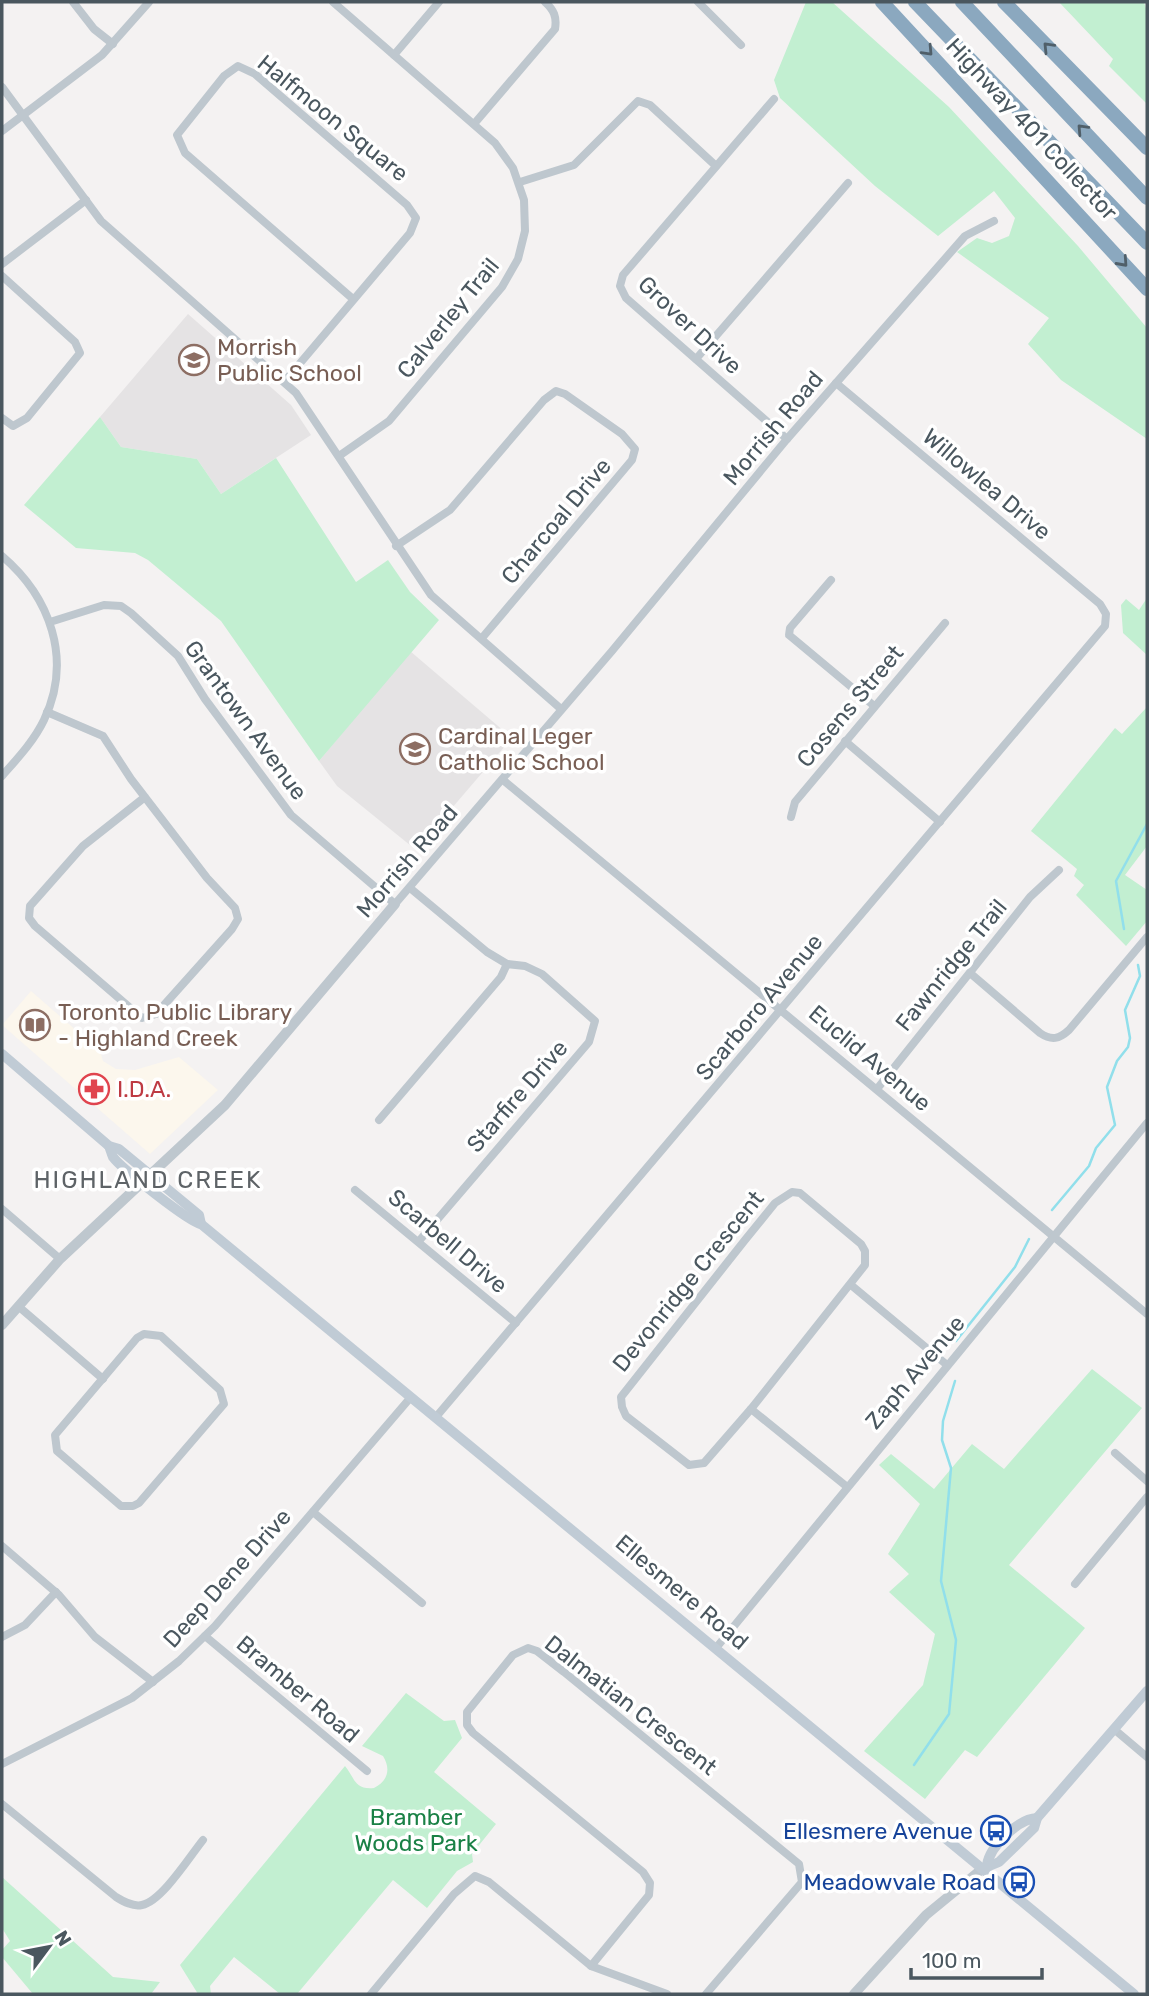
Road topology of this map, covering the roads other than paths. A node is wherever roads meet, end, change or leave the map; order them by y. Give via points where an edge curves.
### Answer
1 (72, 2) edge
2 (149, 2) edge
3 (333, 2) edge
4 (439, 2) edge
5 (545, 2) edge
6 (698, 2) edge
7 (881, 2) edge
8 (915, 2) edge
9 (962, 2) edge
10 (1004, 2) edge
11 (113, 44) junction
12 (741, 45) dead end
13 (394, 55) junction
14 (2, 87) edge
15 (774, 99) dead end
16 (23, 116) junction
17 (474, 124) junction
18 (2, 131) edge
19 (1147, 148) edge
20 (716, 166) junction
21 (1129, 179) junction
22 (520, 183) junction
23 (848, 183) dead end
24 (1147, 192) edge
25 (1147, 198) edge
26 (86, 200) junction
27 (1106, 202) junction
28 (993, 221) dead end
29 (1147, 243) edge
30 (1147, 250) edge
31 (2, 264) edge
32 (2, 276) edge
33 (1147, 289) edge
34 (353, 299) junction
35 (696, 359) junction
36 (285, 381) junction
37 (836, 383) junction
38 (2, 418) edge
39 (787, 439) junction
40 (339, 456) junction
41 (396, 546) junction
42 (2, 556) edge
43 (831, 580) dead end
44 (1107, 619) joint
45 (51, 622) junction
46 (945, 622) dead end
47 (482, 638) junction
48 (873, 705) junction
49 (561, 709) junction
50 (47, 712) junction
51 (845, 741) junction
52 (2, 776) edge
53 (503, 780) junction
54 (145, 797) junction
55 (791, 817) dead end
56 (940, 822) junction
57 (1059, 870) dead end
58 (410, 888) junction
59 (395, 904) junction
60 (1147, 937) edge
61 (507, 964) junction
62 (970, 973) junction
63 (781, 1010) junction
64 (2, 1055) edge
65 (877, 1089) junction
66 (379, 1120) dead end
67 (1147, 1123) edge
68 (146, 1178) junction
69 (355, 1189) dead end
70 (2, 1209) edge
71 (1053, 1236) junction
72 (419, 1241) junction
73 (60, 1259) junction
74 (851, 1285) junction
75 (18, 1306) junction
76 (1147, 1314) edge
77 (516, 1323) junction
78 (2, 1325) edge
79 (947, 1365) junction
80 (103, 1380) junction
81 (411, 1396) junction
82 (751, 1409) junction
83 (436, 1417) junction
84 (1115, 1453) dead end
85 (1147, 1481) edge
86 (846, 1486) junction
87 (1147, 1497) edge
88 (313, 1512) junction
89 (2, 1546) edge
90 (1074, 1584) dead end
91 (56, 1592) junction
92 (422, 1603) dead end
93 (205, 1636) junction
94 (2, 1637) edge
95 (716, 1648) junction
96 (153, 1682) junction
97 (1147, 1691) edge
98 (1115, 1730) junction
99 (1147, 1757) edge
100 (2, 1765) edge
101 (367, 1772) dead end
102 (2, 1804) edge
103 (203, 1840) dead end
104 (985, 1867) junction
105 (591, 1966) junction
106 (643, 1991) edge
107 (371, 1994) edge
108 (667, 1994) edge
109 (706, 1994) edge
110 (854, 1994) edge
111 (1134, 1994) edge

1 - 11 street
2 - 11 street
3 - 13 street, Calverley Trail
4 - 13 street
5 - 17 street via 552,9 555,29
6 - 12 street
7 -> 33 highway, Highway 401 Collector
8 - 27 highway
21 -> 9 highway
19 -> 10 highway
11 - 16 street
13 - 17 street, Calverley Trail
14 - 16 street
15 - 20 street
16 - 18 street
16 - 26 street
17 - 22 street, Calverley Trail via 506,156
20 - 22 street via 650,105 638,101 576,164
20 - 35 street, Grover Drive via 620,280 626,298
21 - 24 highway
21 - 25 highway
22 - 40 street, Calverley Trail via 525,231 518,259 502,287 389,421
23 - 35 street
26 - 31 street
26 - 36 street via 127,246
27 - 29 highway
27 - 30 highway
28 - 37 street, Morrish Road via 965,236
32 - 38 street via 75,342 80,353 27,418 13,426
34 - 34 street, Halfmoon Square via 410,233 416,218 407,205 255,74 238,66 224,76 177,135 185,153
34 - 36 street, Halfmoon Square
35 - 39 street, Grover Drive
36 - 40 street
37 - 39 street, Morrish Road
37 - 44 street, Willowlea Drive via 1093,599
39 - 49 street, Morrish Road
40 - 41 street
41 - 47 street via 431,595
41 - 47 street, Charcoal Drive via 450,510 556,391 622,434 635,449 632,460
42 - 45 street via 30,583
43 - 48 street via 789,635
44 - 56 street, Scarboro Avenue
45 - 50 street via 57,655
45 - 59 street, Grantown Avenue via 104,605 121,606 131,613 178,656 291,815
46 - 48 street, Cosens Street
47 - 49 street
48 - 51 street, Cosens Street
49 - 53 street, Morrish Road
50 - 52 street via 32,740
50 - 54 street via 103,736
51 - 55 street, Cosens Street via 795,802
51 - 56 street
53 - 58 street, Morrish Road
53 - 63 street, Euclid Avenue
54 - 54 street via 69,860 30,906 29,918 142,1017 156,1014 238,919 235,908 206,878
56 - 63 street, Scarboro Avenue
57 - 62 street, Fawnridge Trail via 1030,897
58 - 59 street, Morrish Road
58 - 61 street, Starfire Drive via 486,952
59 - 68 street, Morrish Road via 225,1105
60 - 62 street via 1069,1030 1056,1038 1041,1033
61 - 66 street via 501,977
61 - 72 street, Starfire Drive via 541,974 587,1011 595,1021 593,1034
62 - 65 street, Fawnridge Trail
63 - 65 street, Euclid Avenue
63 - 77 street, Scarboro Avenue
64 - 68 main road, Ellesmere Road via 109,1146 112,1156
65 - 71 street, Euclid Avenue
67 - 71 street, Zaph Avenue
68 - 73 street, Morrish Road
68 - 81 main road, Ellesmere Road via 192,1222 201,1224
69 - 72 street, Scarbell Drive
70 - 73 street
71 - 76 street, Euclid Avenue
71 - 79 street, Zaph Avenue
72 - 77 street, Scarbell Drive
73 - 75 street, Morrish Road
74 - 79 street
74 - 82 street, Devonridge Crescent
74 - 82 street, Devonridge Crescent via 865,1265 865,1251 800,1193 792,1192 775,1203 621,1397 626,1416 689,1465 704,1463
75 - 78 street, Morrish Road
75 - 80 street
77 - 83 street, Scarboro Avenue
79 - 86 street, Zaph Avenue
80 - 80 street via 55,1435 57,1451 121,1506 132,1506 218,1415 224,1396 157,1334 137,1338
81 - 83 main road, Ellesmere Road
81 - 88 street, Deep Dene Drive
82 - 86 street
83 - 95 main road, Ellesmere Road
84 - 85 street
86 - 95 street, Zaph Avenue
87 - 90 street
88 - 92 street
88 - 93 street, Deep Dene Drive
89 - 91 street
91 - 94 street via 25,1625
91 - 96 street via 93,1634
93 - 96 street, Deep Dene Drive
93 - 101 street, Bramber Road
95 - 104 main road, Ellesmere Road
96 - 100 street, Deep Dene Drive via 132,1699
97 - 98 main road
98 - 99 street
98 - 104 main road via 1037,1818 1034,1828 999,1862
102 - 103 street via 116,1898 134,1905 146,1904 165,1888
104 - 110 street via 926,1915
104 - 111 main road, Ellesmere Road
105 - 106 street
105 - 107 street via 489,1882 475,1877 454,1894
105 - 109 street, Dalmatian Crescent via 649,1895 650,1883 643,1872 467,1725 467,1712 513,1656 528,1648 555,1665 799,1864 802,1882
106 - 108 street

